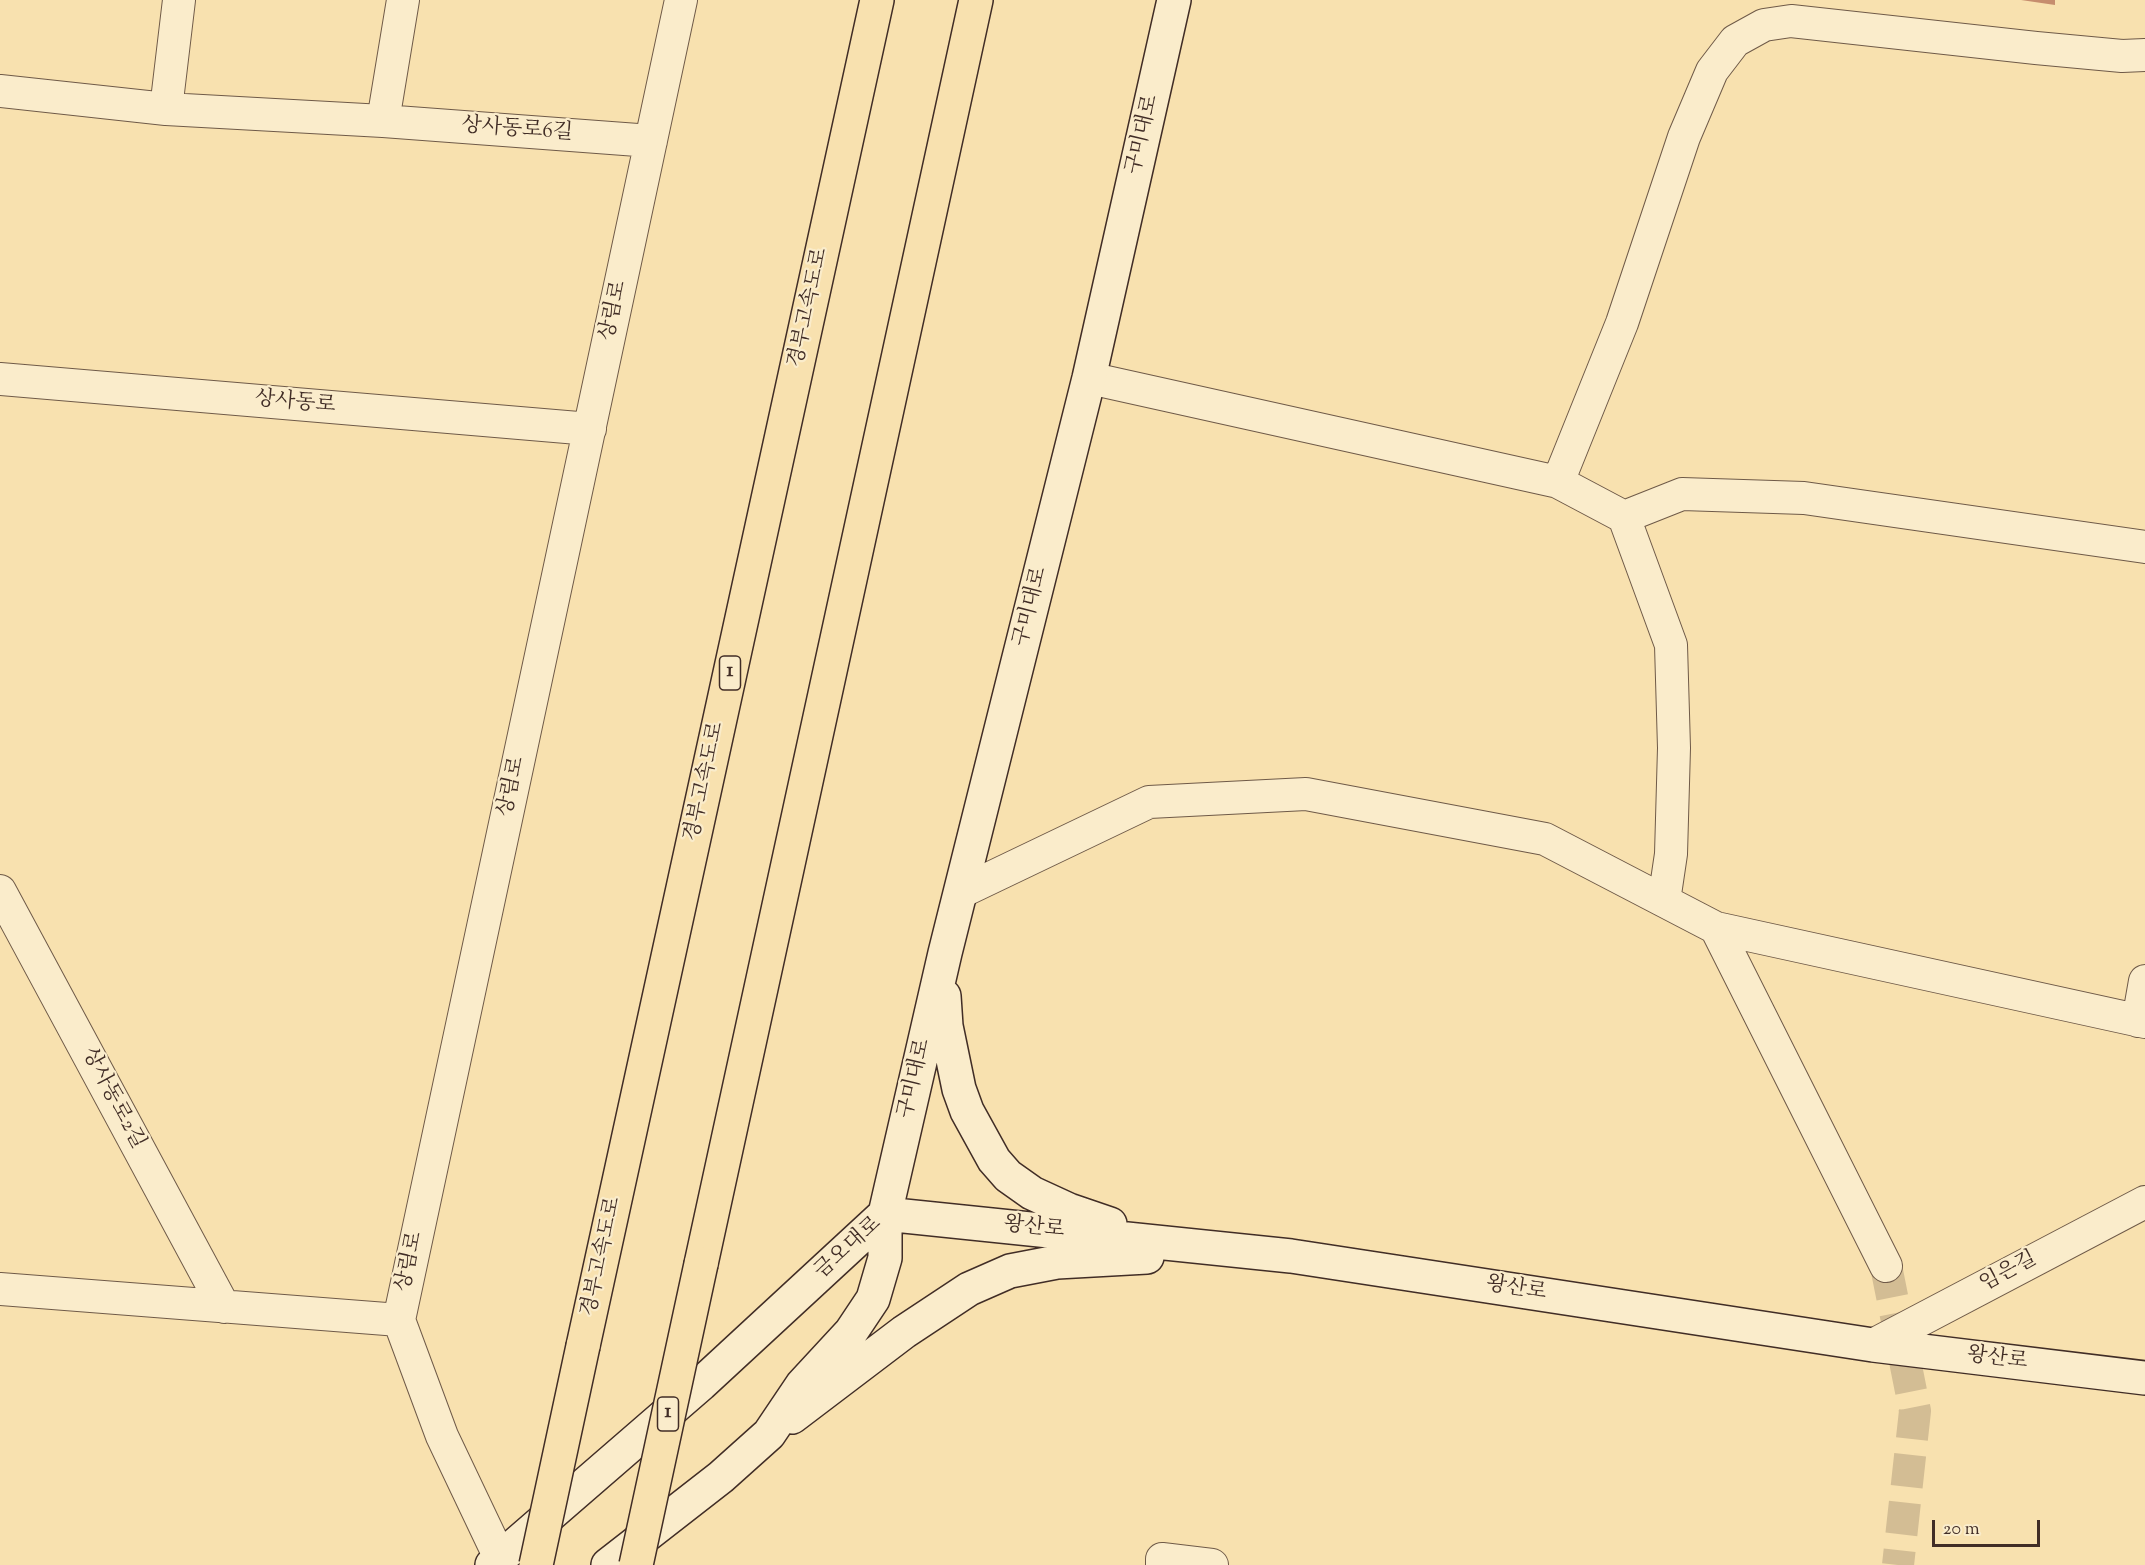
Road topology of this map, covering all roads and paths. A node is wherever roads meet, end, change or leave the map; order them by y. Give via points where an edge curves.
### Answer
1 (179, 0) edge
2 (403, 0) edge
3 (681, 0) edge
4 (877, 0) edge
5 (976, 0) edge
6 (1174, 0) edge
7 (2145, 55) edge
8 (0, 91) edge
9 (166, 109) junction
10 (383, 121) junction
11 (651, 141) junction
12 (1089, 378) junction
13 (0, 379) edge
14 (590, 429) junction
15 (1558, 482) junction
16 (1624, 517) junction
17 (2145, 547) edge
18 (0, 891) edge
19 (961, 892) junction
20 (1664, 901) junction
21 (1716, 928) junction
22 (945, 953) junction
23 (2145, 981) edge
24 (2142, 1022) edge
25 (2145, 1202) edge
26 (885, 1214) junction
27 (1165, 1243) junction
28 (1291, 1256) junction
29 (1886, 1266) tunnel mouth
30 (0, 1289) edge
31 (224, 1307) junction
32 (399, 1320) junction
33 (1873, 1345) junction
34 (2145, 1378) edge
35 (769, 1434) junction
36 (496, 1561) edge
37 (536, 1565) edge
38 (608, 1565) edge
39 (636, 1565) edge
40 (1162, 1565) edge
41 (1212, 1565) edge

1 - 9 street
2 - 10 street
3 - 11 street, 상림로
4 - 37 highway, 경부고속도로 / 1, bridge
5 - 39 highway, 1, bridge
6 - 12 main road, 구미대로
7 - 15 street via 2047,49 1791,21 1764,25 1735,41 1712,71 1684,137 1622,323
8 - 9 street, 상사동로6길
9 - 10 street, 상사동로6길
10 - 11 street, 상사동로6길
11 - 14 street, 상림로
12 - 15 street
12 - 19 main road, 구미대로
13 - 14 street, 상사동로
14 - 32 street, 상림로
15 - 16 street
16 - 17 street via 1682,494 1804,498
16 - 20 street via 1671,645 1674,760 1671,854
18 - 31 street, 상사동로2길
19 - 20 street via 1149,802 1306,794 1545,839
19 - 22 main road, 구미대로
20 - 21 street
21 - 24 street
21 - 29 street
22 - 26 main road, 구미대로
22 - 27 main road via 944,997 953,1064 967,1111 993,1160 1032,1192 1069,1210
23 - 24 street
25 - 33 street, 임은길
26 - 27 main road, 왕산로
26 - 35 main road, 금오대로 via 885,1258 873,1299 851,1332 802,1385
26 - 36 main road, 금오대로 via 701,1384
27 - 28 main road, 왕산로
28 - 33 main road, 왕산로
28 - 35 main road via 1057,1262 1010,1271 969,1289 932,1313
30 - 31 street
31 - 32 street
32 - 36 street, 상림로 via 442,1436
33 - 34 main road, 왕산로
35 - 38 main road, 금오대로 via 721,1477
40 - 41 street via 1162,1559

